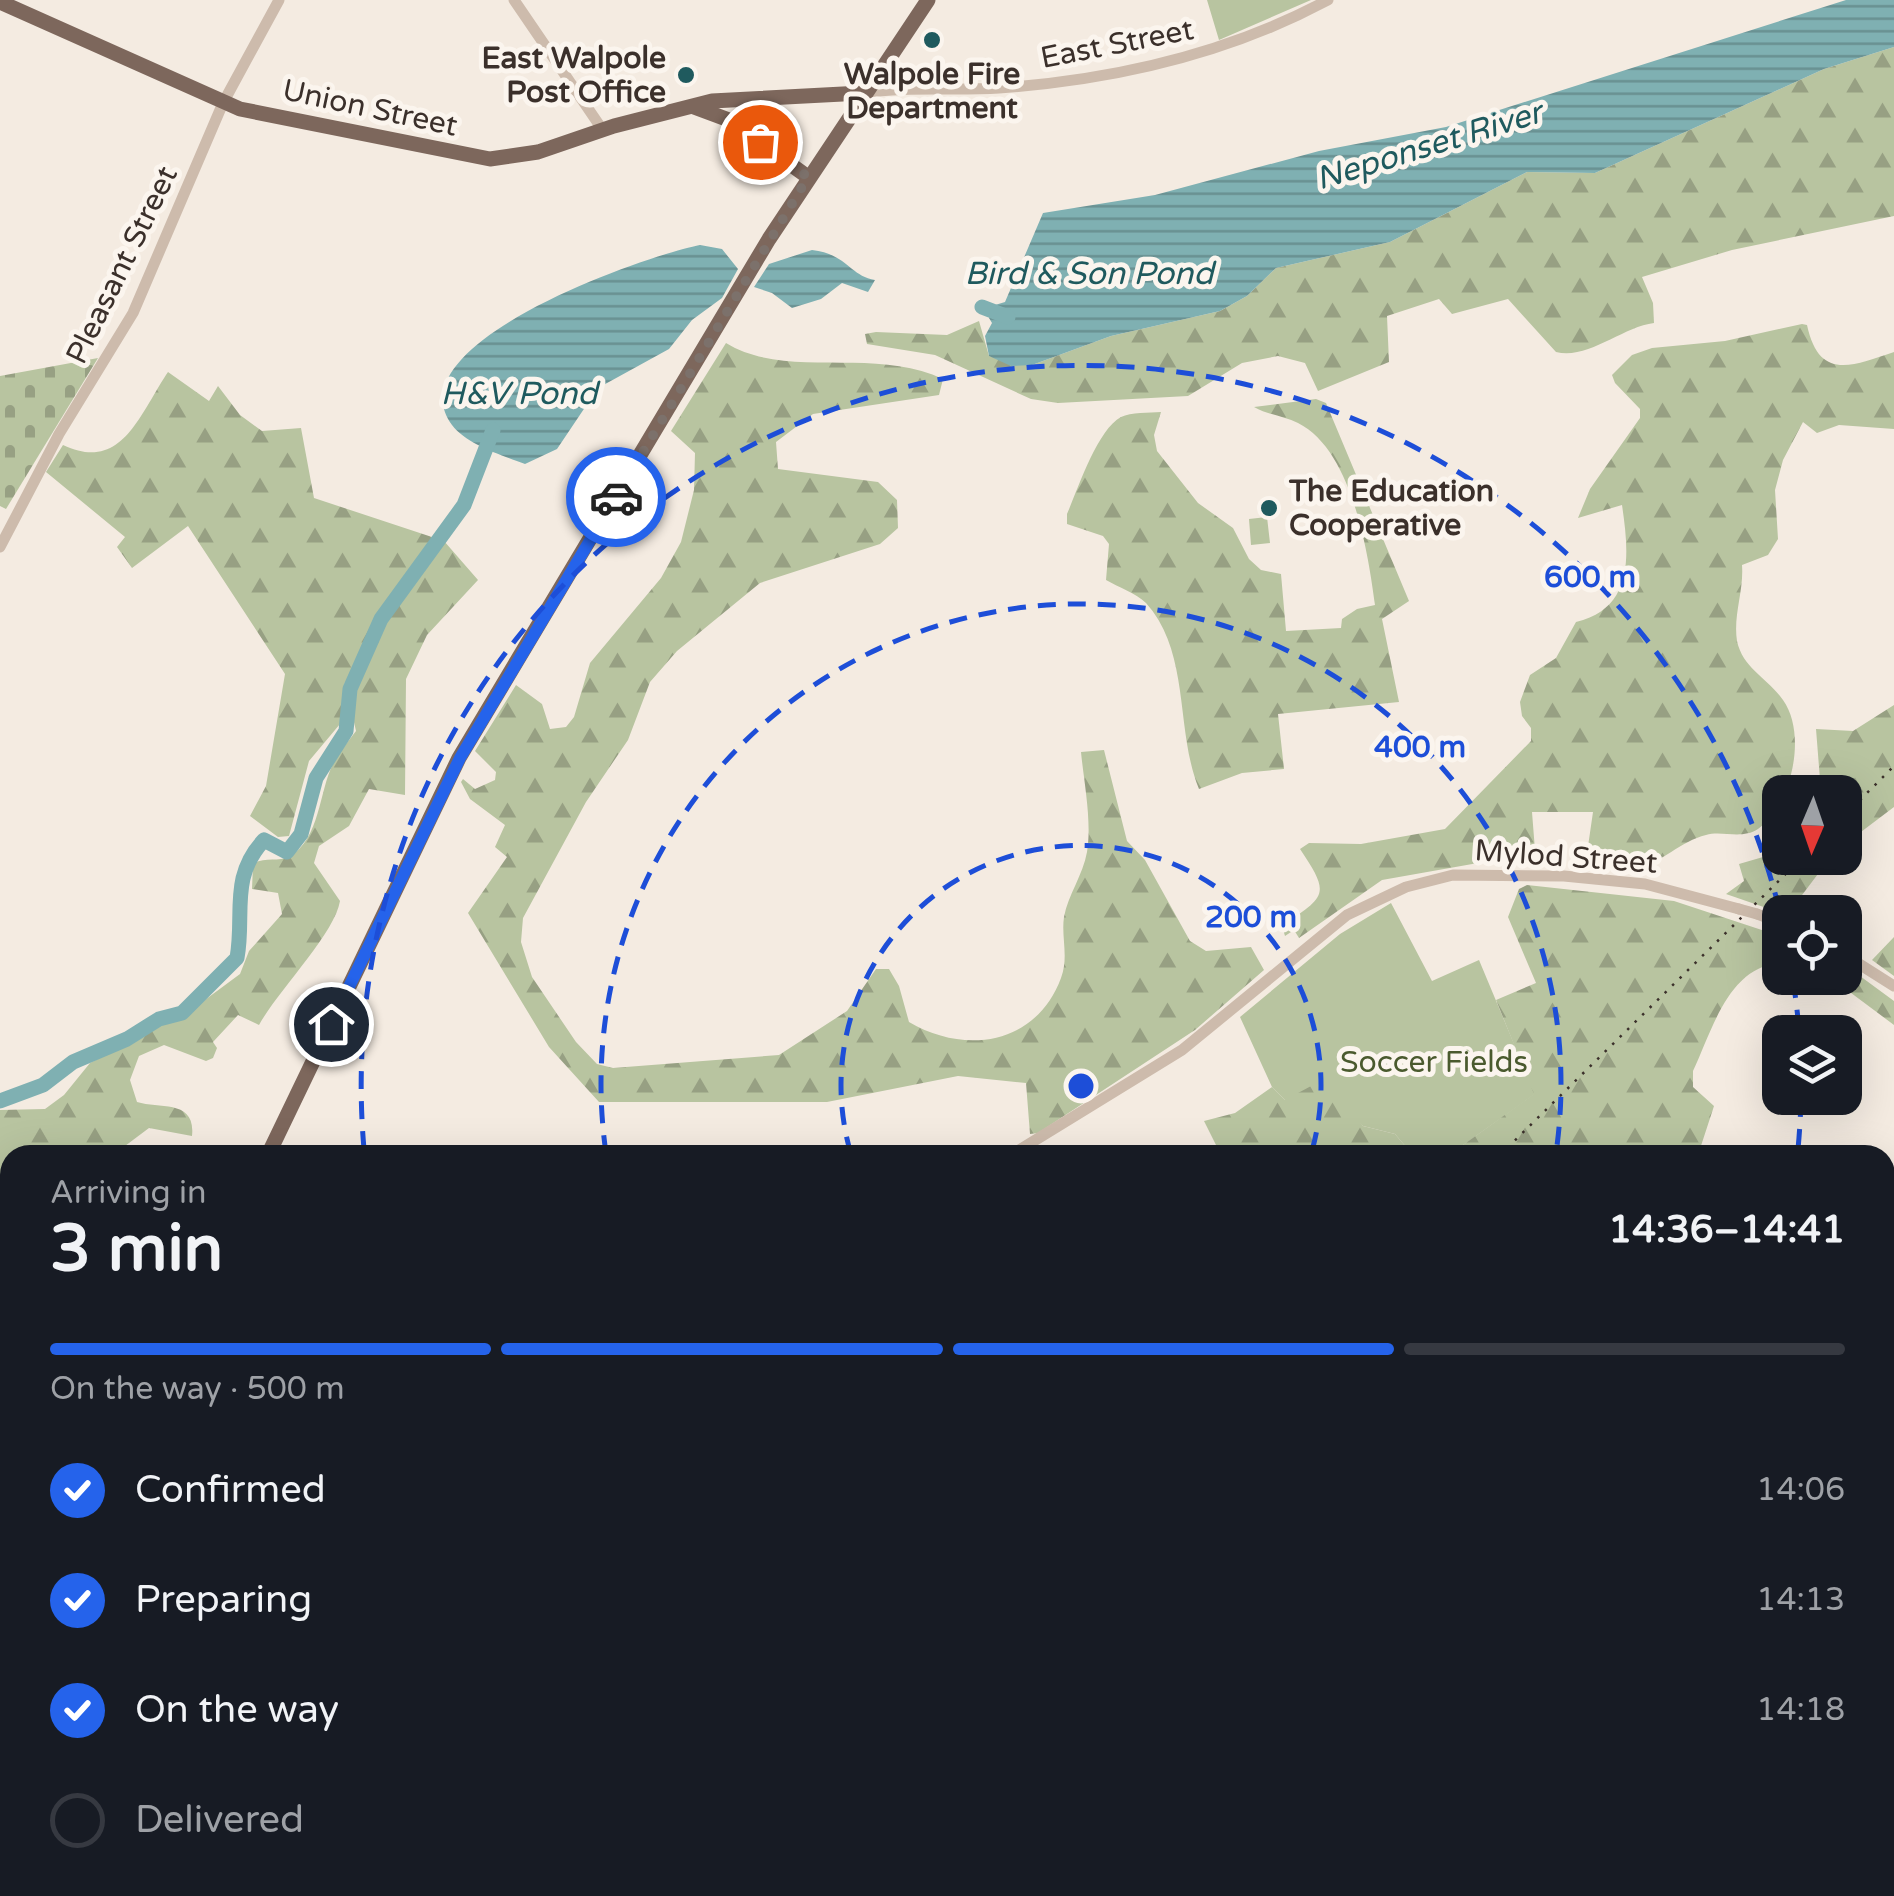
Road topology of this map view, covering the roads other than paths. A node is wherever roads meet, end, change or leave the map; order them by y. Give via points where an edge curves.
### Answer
1 (279, 0) edge
2 (514, 0) edge
3 (928, 0) edge
4 (1328, 0) edge
5 (0, 2) edge
6 (881, 66) junction
7 (905, 88) junction
8 (862, 93) junction
9 (224, 103) junction
10 (690, 106) junction
11 (602, 129) junction
12 (808, 177) junction
13 (0, 547) edge
14 (1762, 916) edge
15 (1862, 965) edge
16 (1894, 986) edge
17 (273, 1145) edge
18 (1026, 1145) edge

1 - 9 street, Pleasant Street
2 - 11 street
3 - 6 main road
4 - 7 street, East Street via 1213,51 1161,63 1036,85
5 - 9 main road, Union Street
6 - 7 street
6 - 8 main road
7 - 8 street, East Street
8 - 10 main road, Union Street
8 - 12 main road
9 - 11 main road, Union Street via 490,159 538,152
9 - 13 street, Pleasant Street via 134,313
10 - 11 main road, Union Street
10 - 12 main road via 728,120
12 - 17 main road via 460,758
14 - 18 street, Mylod Street, bridge via 1645,884 1535,874 1453,875 1406,887 1347,915 1182,1050
15 - 16 street

